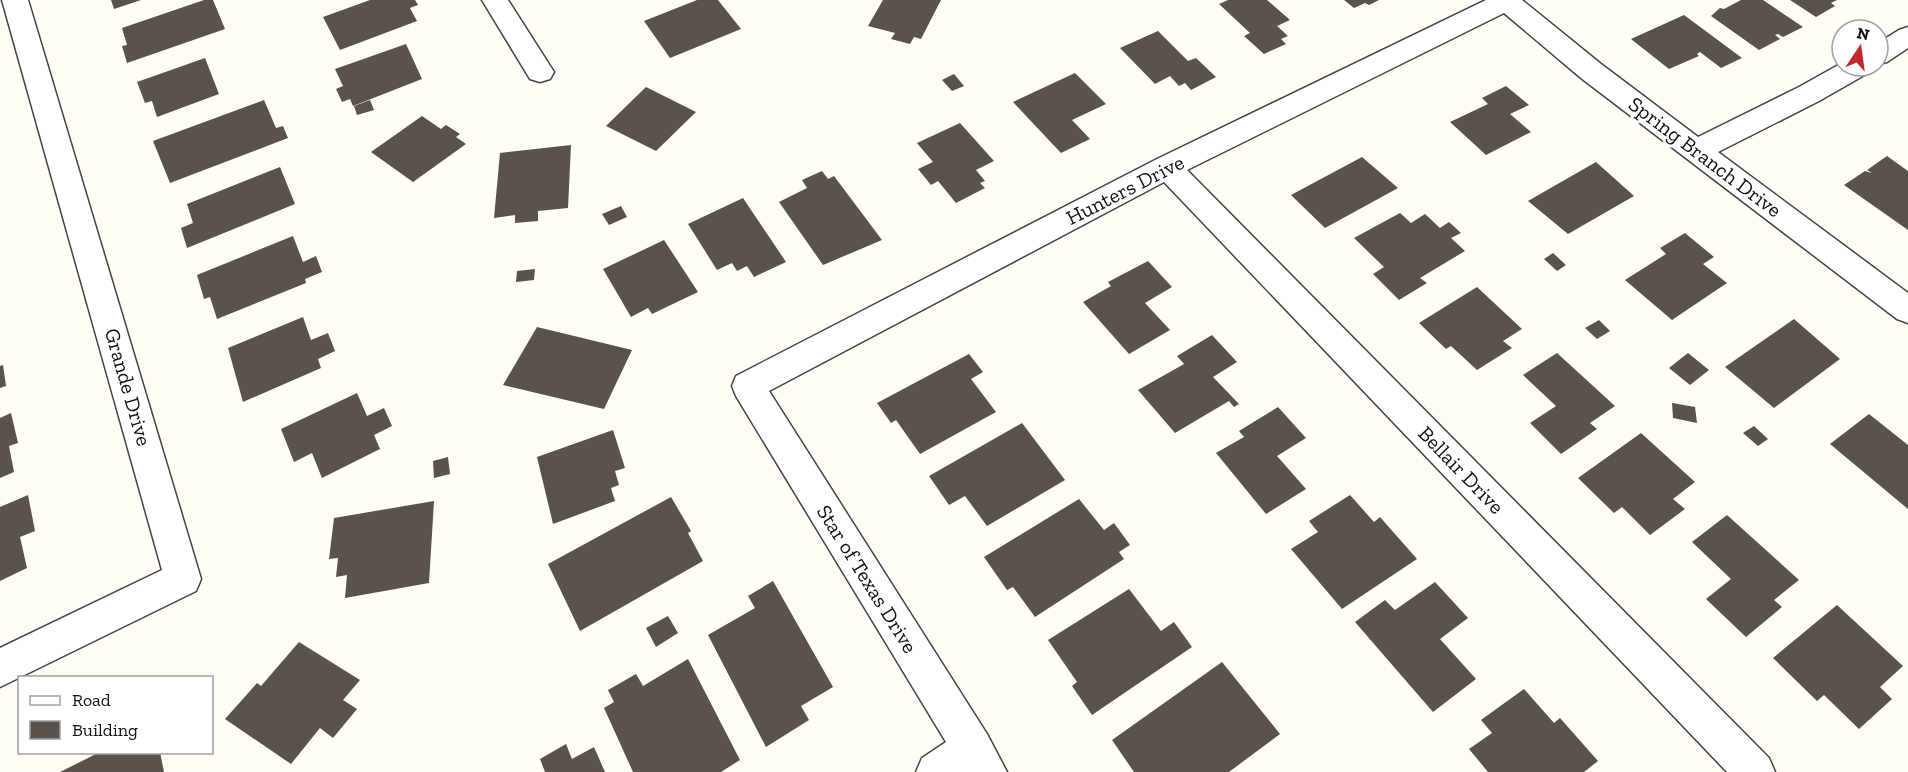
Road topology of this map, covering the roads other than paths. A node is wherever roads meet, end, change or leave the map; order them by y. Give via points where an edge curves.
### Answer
1 (15, 0) edge
2 (495, 0) edge
3 (1505, 1) edge
4 (1908, 36) edge
5 (1890, 47) edge
6 (540, 72) dead end
7 (1837, 78) edge
8 (1697, 150) junction
9 (1167, 167) junction
10 (1908, 310) edge
11 (747, 386) joint
12 (0, 668) edge
13 (980, 760) edge
14 (936, 772) edge
15 (1755, 772) edge

1 - 12 street, Grande Drive via 183,579
2 - 6 street
3 - 8 street, Spring Branch Drive
3 - 9 street, Hunters Drive
4 - 5 street
7 - 8 street
8 - 10 street, Spring Branch Drive
9 - 11 street, Hunters Drive
9 - 15 street, Bellair Drive
11 - 13 street, Star of Texas Drive
13 - 14 street

